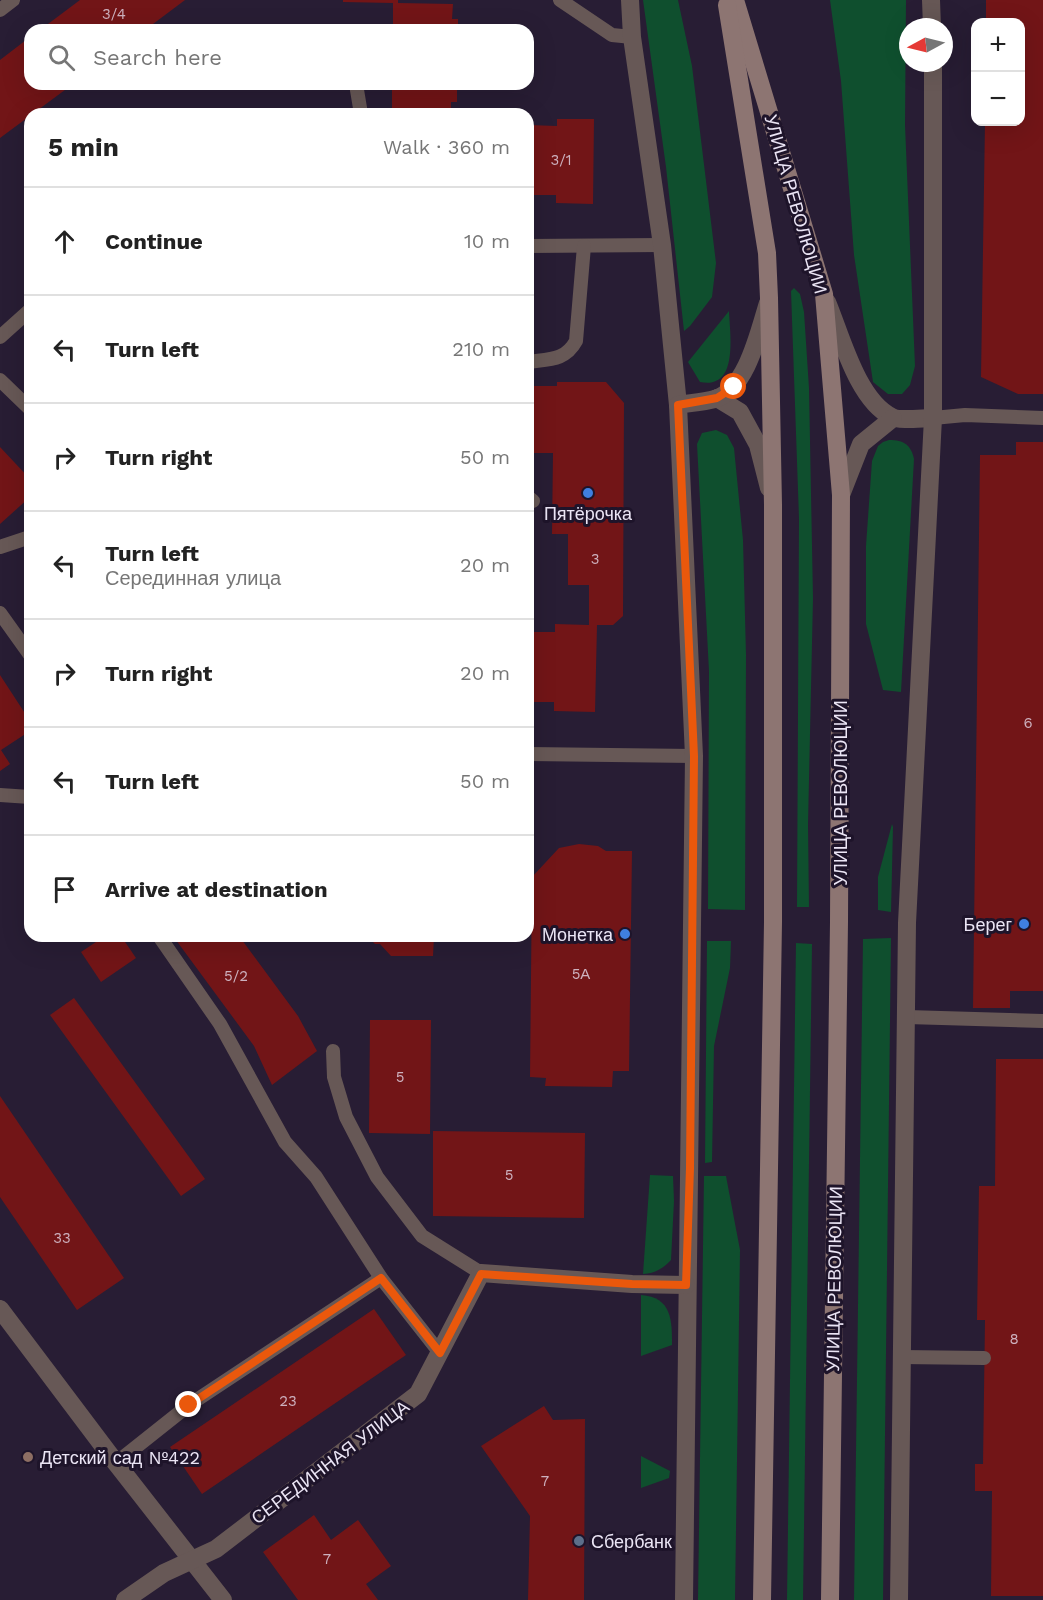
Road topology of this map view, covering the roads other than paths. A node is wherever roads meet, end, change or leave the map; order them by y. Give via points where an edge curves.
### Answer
1 (13, 0) edge
2 (560, 0) edge
3 (630, 0) edge
4 (726, 0) edge
5 (735, 0) edge
6 (931, 0) edge
7 (0, 10) edge
8 (932, 18) edge
9 (632, 37) junction
10 (933, 72) edge
11 (357, 90) edge
12 (360, 108) edge
13 (662, 245) junction
14 (534, 246) edge
15 (584, 246) junction
16 (824, 294) junction
17 (769, 298) junction
18 (24, 315) edge
19 (0, 337) edge
20 (534, 361) edge
21 (0, 380) edge
22 (717, 398) junction
23 (24, 403) edge
24 (678, 405) junction
25 (893, 418) junction
26 (933, 418) junction
27 (1043, 418) edge
28 (841, 495) junction
29 (773, 505) junction
30 (24, 539) edge
31 (0, 547) edge
32 (0, 613) edge
33 (24, 647) edge
34 (534, 754) edge
35 (694, 756) junction
36 (0, 795) edge
37 (24, 797) edge
38 (163, 942) edge
39 (907, 1017) junction
40 (1043, 1021) edge
41 (333, 1051) dead end
42 (481, 1274) junction
43 (381, 1278) junction
44 (686, 1285) junction
45 (0, 1309) edge
46 (440, 1353) junction
47 (901, 1357) junction
48 (984, 1358) dead end
49 (116, 1463) junction
50 (192, 1559) junction
51 (125, 1600) edge
52 (223, 1600) edge
53 (684, 1600) edge
54 (762, 1600) edge
55 (830, 1600) edge
56 (899, 1600) edge

1 - 7 lane
2 - 9 lane via 612,35
3 - 9 street
4 - 17 main road, УЛИЦА РЕВОЛЮЦИИ via 767,253
5 - 16 main road, УЛИЦА РЕВОЛЮЦИИ
6 - 8 street
9 - 13 street
10 - 26 street
11 - 12 lane
13 - 15 lane
13 - 24 street
14 - 15 lane
15 - 20 lane via 576,341 560,358
16 - 25 street via 857,375 874,404
16 - 28 main road, УЛИЦА РЕВОЛЮЦИИ
17 - 22 street via 754,350 734,387
17 - 29 main road, УЛИЦА РЕВОЛЮЦИИ
18 - 19 lane
21 - 23 lane
22 - 24 street
22 - 29 street via 740,412 758,445
24 - 35 street
25 - 26 street
25 - 28 street via 861,444
26 - 27 lane
26 - 39 street via 907,923
28 - 55 main road, УЛИЦА РЕВОЛЮЦИИ
29 - 54 main road, УЛИЦА РЕВОЛЮЦИИ via 773,910
30 - 31 lane
32 - 33 lane
34 - 35 lane
35 - 44 street
36 - 37 lane
38 - 43 lane via 220,1024 285,1142 316,1177
39 - 40 lane
39 - 47 street
41 - 42 lane via 334,1077 345,1117 377,1177 422,1236
42 - 44 street
42 - 46 street, СЕРЕДИННАЯ УЛИЦА
43 - 46 lane
43 - 49 lane via 189,1405
44 - 53 street
45 - 49 street
46 - 50 street, СЕРЕДИННАЯ УЛИЦА via 418,1394 216,1549
47 - 48 lane
47 - 56 street
49 - 50 street
50 - 51 street, СЕРЕДИННАЯ УЛИЦА
50 - 52 street

